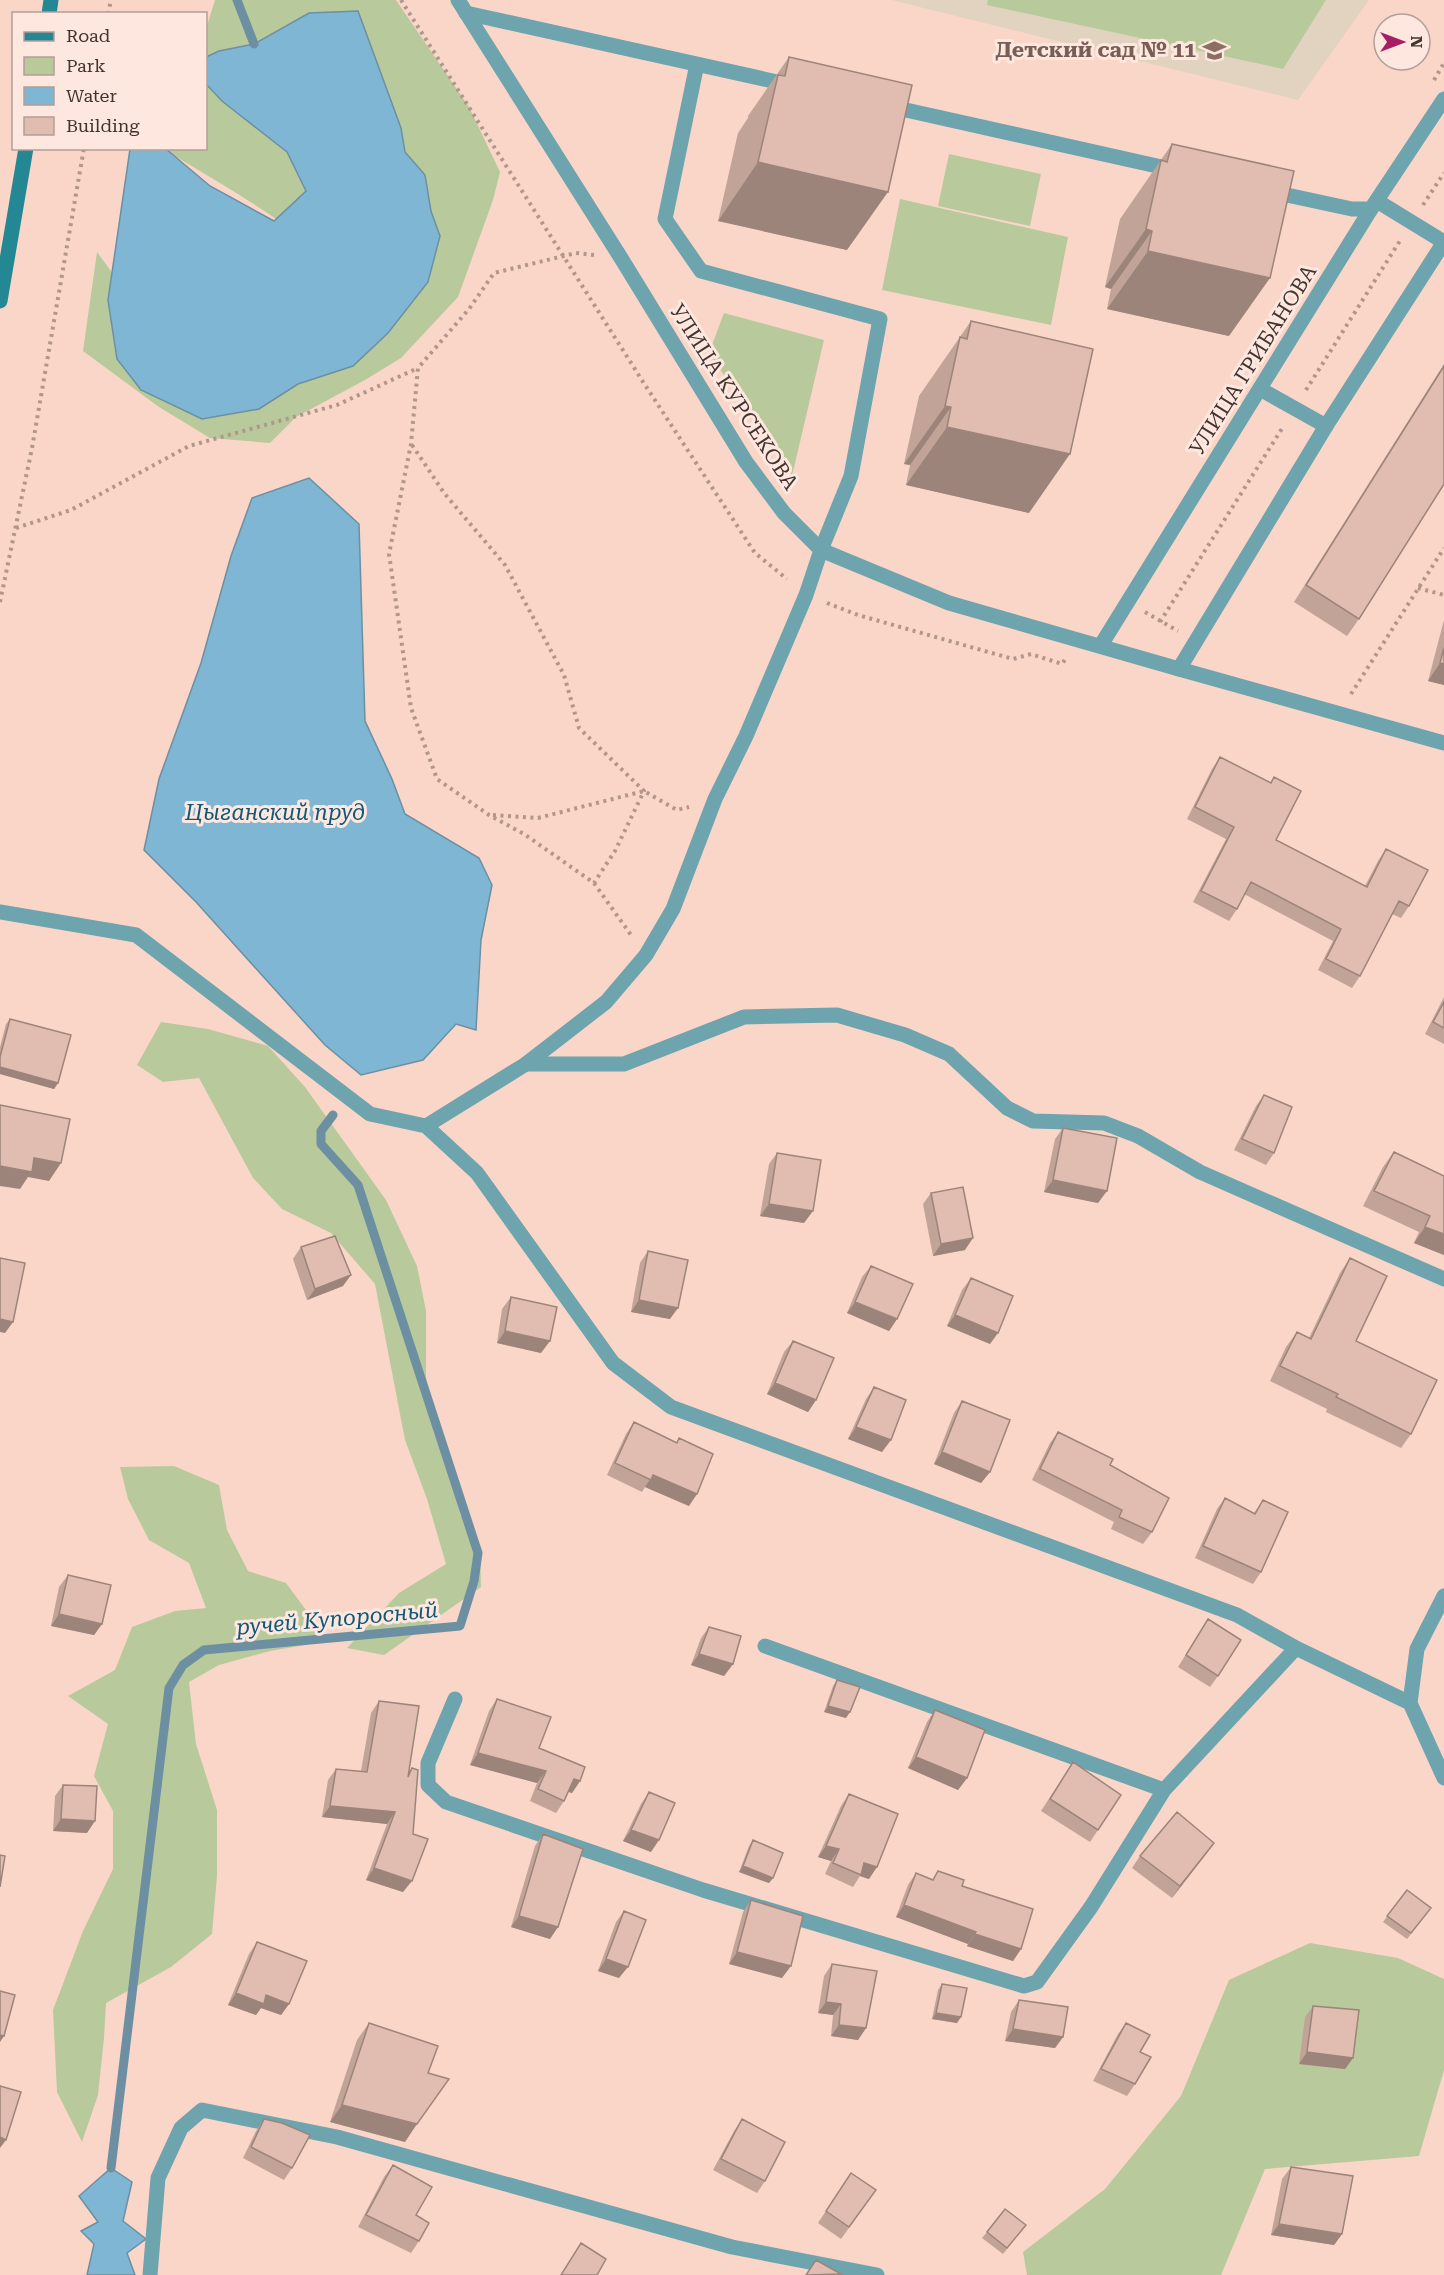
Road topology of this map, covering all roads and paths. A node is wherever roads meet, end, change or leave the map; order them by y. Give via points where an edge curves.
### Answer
1 (462, 6) edge
2 (697, 64) junction
3 (802, 87) edge
4 (1444, 99) edge
5 (872, 103) edge
6 (26, 150) edge
7 (84, 150) edge
8 (1188, 173) edge
9 (1258, 188) edge
10 (1374, 205) junction
11 (5, 242) edge
12 (1444, 242) edge
13 (621, 258) junction
14 (0, 301) edge
15 (418, 368) junction
16 (1260, 389) junction
17 (1326, 426) junction
18 (411, 444) junction
19 (15, 529) junction
20 (1444, 548) edge
21 (821, 550) junction
22 (1419, 588) junction
23 (1444, 595) edge
24 (0, 602) edge
25 (1101, 645) junction
26 (1179, 669) junction
27 (1340, 712) junction
28 (1444, 743) edge
29 (644, 791) junction
30 (715, 799) junction
31 (489, 815) junction
32 (594, 883) junction
33 (0, 912) edge
34 (646, 955) junction
35 (526, 1064) junction
36 (426, 1126) junction
37 (1444, 1279) edge
38 (1444, 1596) edge
39 (765, 1646) dead end
40 (1296, 1647) junction
41 (455, 1699) dead end
42 (1410, 1703) junction
43 (1444, 1778) edge
44 (1164, 1790) junction
45 (150, 2275) edge
46 (877, 2275) edge

1 - 2 street
1 - 13 street, УЛИЦА КУРСЕКОВА
2 - 3 street
2 - 21 street via 665,219 701,271 880,319 851,476
4 - 10 street, УЛИЦА ГРИБАНОВА
5 - 8 street
6 - 11 main road
7 - 19 path
9 - 10 street via 1352,209
10 - 12 street
10 - 16 street, УЛИЦА ГРИБАНОВА
11 - 14 main road
12 - 17 street
13 - 15 path via 576,253 494,273
13 - 21 street, УЛИЦА КУРСЕКОВА via 746,462 784,513
15 - 18 path
15 - 19 path via 337,405 189,446 71,510
16 - 17 street
16 - 25 street, УЛИЦА ГРИБАНОВА
17 - 26 street
18 - 29 path via 444,493 505,565 564,675 579,728
18 - 31 path via 389,554 411,708 437,779
19 - 24 path
20 - 22 path
21 - 25 street, УЛИЦА КУРСЕКОВА via 949,603
21 - 30 street via 746,736
22 - 23 path
22 - 27 path
25 - 26 street, УЛИЦА КУРСЕКОВА
26 - 27 street, УЛИЦА КУРСЕКОВА
27 - 28 street, УЛИЦА КУРСЕКОВА
29 - 30 path via 677,810
29 - 31 path via 538,818
29 - 32 path via 615,851
30 - 34 street via 673,909
31 - 32 path via 524,834
32 - 34 path
33 - 36 street via 136,935 370,1114
34 - 35 street via 606,1002
35 - 36 street
35 - 37 street via 624,1064 744,1017 837,1015 905,1035 949,1054 1007,1108 1033,1121 1104,1123 1200,1172
36 - 40 street via 477,1173 613,1363 671,1407 1237,1615
38 - 42 street via 1417,1649
39 - 44 street
40 - 42 street
40 - 44 street
41 - 44 street via 428,1762 428,1785 446,1802 703,1890 1024,1986 1037,1982 1091,1907
42 - 43 street
45 - 46 street via 158,2178 181,2128 202,2110 337,2137 732,2247

